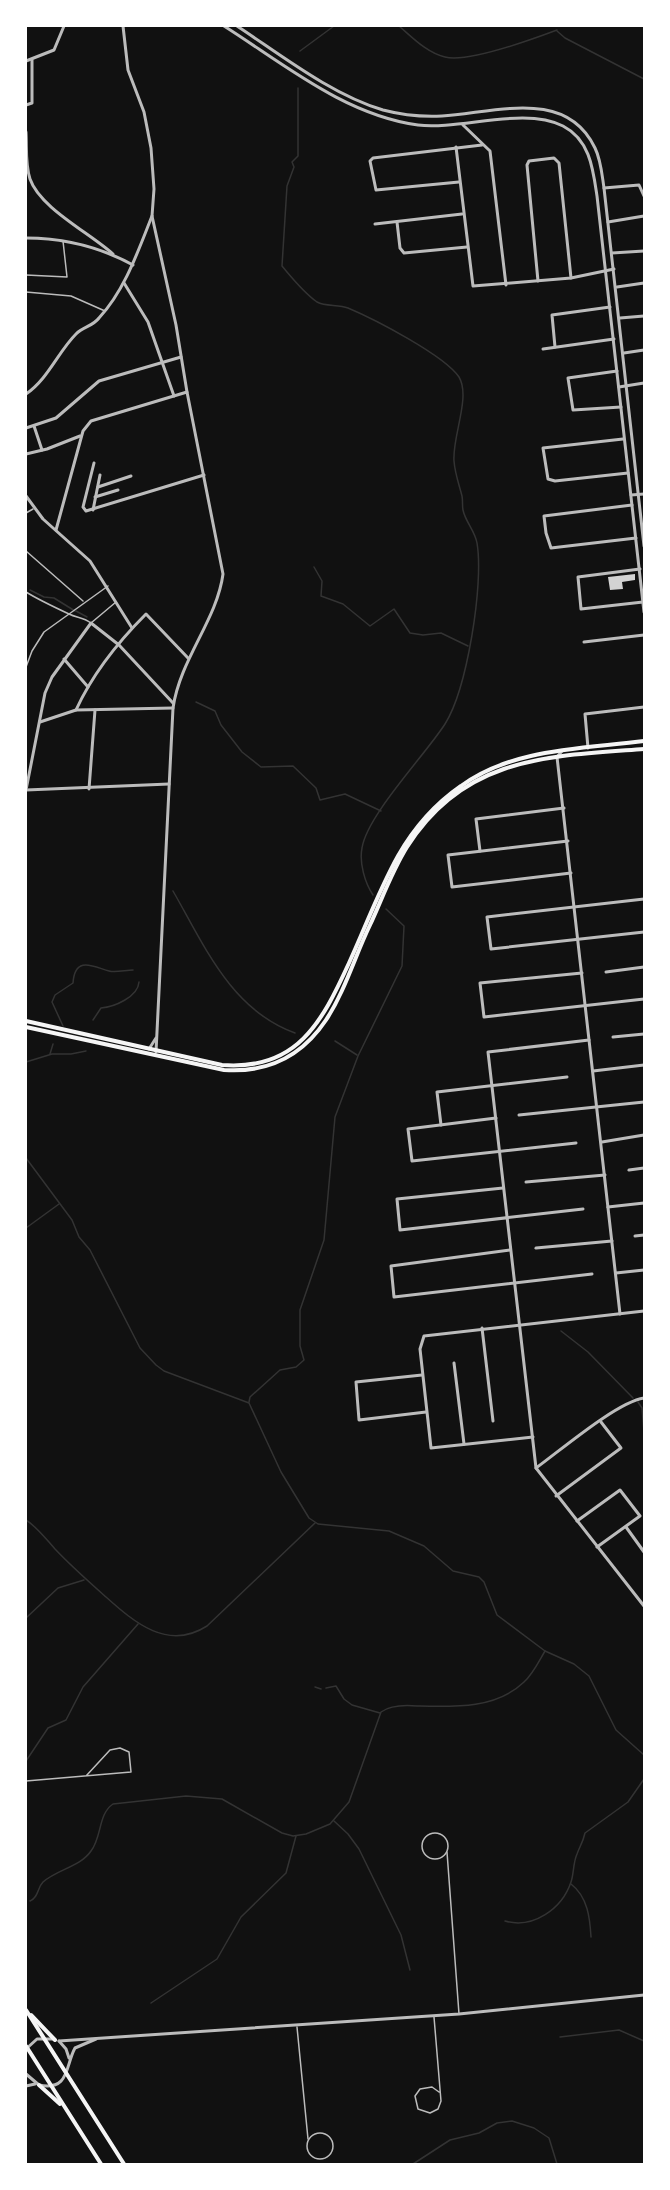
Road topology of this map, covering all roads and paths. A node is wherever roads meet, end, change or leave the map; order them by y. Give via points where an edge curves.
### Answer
1 (64, 26) edge
2 (123, 26) edge
3 (224, 26) edge
4 (237, 26) edge
5 (32, 60) junction
6 (26, 61) edge
7 (26, 105) edge
8 (463, 125) junction
9 (26, 132) edge
10 (482, 145) junction
11 (456, 147) junction
12 (459, 182) junction
13 (604, 188) junction
14 (645, 196) edge
15 (463, 214) junction
16 (608, 215) junction
17 (152, 216) junction
18 (600, 216) junction
19 (645, 216) edge
20 (397, 222) junction
21 (608, 222) junction
22 (375, 224) dead end
23 (26, 238) edge
24 (63, 240) junction
25 (467, 248) junction
26 (645, 251) edge
27 (113, 254) junction
28 (612, 254) junction
29 (133, 265) junction
30 (614, 269) junction
31 (606, 273) junction
32 (26, 275) edge
33 (571, 278) junction
34 (538, 281) junction
35 (123, 283) junction
36 (645, 283) edge
37 (506, 285) junction
38 (616, 286) junction
39 (26, 292) edge
40 (610, 307) junction
41 (105, 311) junction
42 (645, 316) edge
43 (620, 318) junction
44 (614, 339) junction
45 (555, 347) junction
46 (543, 349) dead end
47 (645, 350) edge
48 (624, 353) junction
49 (182, 357) junction
50 (164, 362) junction
51 (617, 371) junction
52 (645, 383) edge
53 (627, 385) junction
54 (619, 387) junction
55 (187, 392) junction
56 (26, 394) edge
57 (174, 396) junction
58 (621, 406) junction
59 (34, 426) junction
60 (26, 428) edge
61 (81, 435) junction
62 (623, 439) junction
63 (42, 450) junction
64 (26, 454) edge
65 (94, 463) dead end
66 (628, 473) junction
67 (100, 475) dead end
68 (204, 475) junction
69 (131, 476) dead end
70 (98, 487) junction
71 (118, 490) dead end
72 (642, 494) edge
73 (631, 495) junction
74 (26, 496) edge
75 (95, 497) junction
76 (632, 505) junction
77 (34, 508) junction
78 (93, 510) junction
79 (26, 513) edge
80 (56, 530) junction
81 (636, 538) junction
82 (645, 546) edge
83 (26, 551) edge
84 (640, 569) junction
85 (108, 586) junction
86 (26, 592) edge
87 (116, 601) junction
88 (643, 602) edge
89 (85, 603) junction
90 (645, 612) edge
91 (70, 615) junction
92 (91, 623) junction
93 (132, 628) junction
94 (645, 635) edge
95 (584, 642) dead end
96 (119, 645) junction
97 (188, 658) junction
98 (64, 659) junction
99 (26, 667) edge
100 (88, 687) junction
101 (173, 703) junction
102 (645, 707) edge
103 (172, 708) junction
104 (76, 710) junction
105 (95, 710) junction
106 (39, 722) junction
107 (644, 741) edge
108 (588, 748) junction
109 (645, 749) edge
110 (565, 750) junction
111 (557, 757) junction
112 (170, 784) junction
113 (89, 789) junction
114 (26, 790) edge
115 (565, 808) junction
116 (568, 841) junction
117 (480, 851) junction
118 (571, 873) junction
119 (645, 899) edge
120 (575, 906) junction
121 (645, 932) edge
122 (578, 939) junction
123 (645, 967) edge
124 (606, 972) dead end
125 (582, 973) junction
126 (645, 999) edge
127 (585, 1006) junction
128 (26, 1022) edge
129 (26, 1027) edge
130 (645, 1034) edge
131 (156, 1036) junction
132 (613, 1037) dead end
133 (589, 1040) junction
134 (149, 1049) junction
135 (156, 1054) junction
136 (645, 1065) edge
137 (593, 1071) junction
138 (567, 1077) dead end
139 (492, 1085) junction
140 (645, 1102) edge
141 (598, 1108) junction
142 (519, 1115) dead end
143 (496, 1118) junction
144 (441, 1125) junction
145 (645, 1135) edge
146 (601, 1142) junction
147 (576, 1143) dead end
148 (500, 1152) junction
149 (645, 1168) edge
150 (629, 1170) dead end
151 (605, 1175) junction
152 (526, 1182) dead end
153 (503, 1188) junction
154 (645, 1203) edge
155 (608, 1207) junction
156 (583, 1209) dead end
157 (507, 1217) junction
158 (645, 1235) edge
159 (635, 1236) dead end
160 (612, 1241) junction
161 (536, 1248) dead end
162 (510, 1250) junction
163 (645, 1270) edge
164 (616, 1273) junction
165 (592, 1274) dead end
166 (514, 1283) junction
167 (645, 1311) edge
168 (620, 1314) junction
169 (519, 1324) junction
170 (482, 1328) junction
171 (454, 1363) dead end
172 (422, 1375) junction
173 (645, 1398) edge
174 (427, 1412) junction
175 (493, 1421) dead end
176 (601, 1422) junction
177 (533, 1437) junction
178 (464, 1444) junction
179 (536, 1468) junction
180 (556, 1496) junction
181 (577, 1521) junction
182 (626, 1527) junction
183 (597, 1547) junction
184 (645, 1552) edge
185 (645, 1606) edge
186 (86, 1776) junction
187 (26, 1781) edge
188 (447, 1852) junction
189 (645, 1995) edge
190 (26, 2010) edge
191 (459, 2014) junction
192 (434, 2016) junction
193 (297, 2026) junction
194 (100, 2037) junction
195 (43, 2038) junction
196 (57, 2040) junction
197 (26, 2048) edge
198 (70, 2063) junction
199 (26, 2074) edge
200 (66, 2074) junction
201 (37, 2084) junction
202 (50, 2085) junction
203 (26, 2086) edge
204 (439, 2092) junction
205 (63, 2106) junction
206 (308, 2139) junction
207 (100, 2164) edge
208 (124, 2164) edge

1 - 5 street via 54,50
2 - 17 street via 128,70 144,112 151,148
3 - 8 street via 358,109 407,123
4 - 13 street via 342,93 382,109 427,117 529,107 556,112 576,123 589,137
5 - 6 street
5 - 7 street via 34,96 32,103
8 - 10 street
8 - 18 street via 537,119 568,129 591,158
9 - 27 street via 27,168 33,186 53,208
10 - 11 street
10 - 37 street via 490,155
11 - 12 street
11 - 12 street via 372,159 372,172 377,190
12 - 15 street
13 - 14 street via 639,185
13 - 16 street
15 - 20 street
15 - 25 street
16 - 18 street
16 - 21 street
17 - 29 street
17 - 49 street
18 - 31 street
19 - 21 street
20 - 22 street
20 - 25 street via 400,248 406,254
21 - 28 street
23 - 24 street
24 - 27 street
24 - 32 lane via 67,277
25 - 37 street via 473,286
26 - 28 street
27 - 29 street
28 - 30 street
29 - 35 street
30 - 31 street
30 - 38 street
31 - 33 street
31 - 40 street
33 - 34 street
33 - 34 street via 559,163 554,158 541,158 527,165
34 - 37 street
35 - 41 street
35 - 50 street via 148,322
36 - 38 street
38 - 43 street
39 - 41 lane via 71,296
40 - 44 street
40 - 45 street via 552,315
41 - 56 street via 76,334
42 - 43 street
43 - 48 street
44 - 45 street
44 - 51 street
45 - 46 street
47 - 48 street
48 - 53 street
49 - 50 street
49 - 55 street
50 - 57 street
50 - 59 street via 99,381 61,415
51 - 54 street
51 - 58 street via 568,378 573,410
52 - 53 street
53 - 54 street
53 - 72 street
54 - 58 street
55 - 57 street
55 - 68 street
57 - 61 street via 91,422
58 - 62 street
59 - 60 street
59 - 63 street
61 - 63 street
61 - 80 street
62 - 66 street
62 - 66 street via 543,448 545,463 548,478 555,481
63 - 64 street
65 - 78 street via 83,507
66 - 73 street
67 - 70 street
68 - 78 street
68 - 97 street via 224,574 218,596
69 - 70 street
70 - 75 street
71 - 75 street
72 - 73 street
72 - 82 street
73 - 76 street
74 - 77 street
75 - 78 street
76 - 81 street
76 - 81 street via 544,516 546,533 551,548
77 - 79 lane
77 - 80 street
80 - 85 street via 90,561
81 - 84 street
83 - 89 lane
84 - 88 street
84 - 88 street via 578,577 581,609
85 - 87 street
85 - 89 lane
86 - 91 lane
87 - 92 lane
87 - 93 street
88 - 90 street
89 - 91 lane
91 - 92 lane
91 - 99 lane via 44,632
92 - 96 street
92 - 98 street
93 - 96 street
93 - 97 street via 146,614
94 - 95 street
96 - 100 street
96 - 101 street
97 - 101 street
98 - 100 street
98 - 106 street via 45,693
100 - 104 street
101 - 103 street
102 - 108 street via 585,714
103 - 105 street
103 - 112 street
104 - 105 street
104 - 106 street
105 - 113 street
106 - 114 street
107 - 108 main road
108 - 110 main road
109 - 111 main road
110 - 111 street
110 - 135 main road via 517,759 479,775 422,821 394,863 326,1012 297,1045 269,1060 238,1066
111 - 115 street
111 - 135 main road via 495,771 464,788 429,819 396,867 331,1014 299,1051 270,1065 241,1070 224,1070
112 - 113 street
112 - 131 street
113 - 114 street
115 - 116 street
115 - 117 street via 476,819
116 - 117 street
116 - 118 street
117 - 118 street via 448,855 452,887
118 - 120 street
119 - 120 street
120 - 122 street
120 - 122 street via 487,917 488,933 491,949
121 - 122 street
122 - 125 street
123 - 124 street
125 - 127 street
125 - 127 street via 480,983 484,1017
126 - 127 street
127 - 133 street
128 - 134 main road
129 - 135 main road
130 - 132 street
131 - 134 street
131 - 135 street
133 - 137 street
133 - 139 street via 488,1052
134 - 135 main road
136 - 137 street
137 - 141 street
138 - 139 street
139 - 143 street
139 - 144 street via 437,1092
140 - 141 street
141 - 142 street
141 - 146 street
143 - 144 street
143 - 148 street
144 - 148 street via 408,1129 412,1161
145 - 146 street
146 - 151 street
147 - 148 street
148 - 153 street
149 - 150 street
151 - 152 street
151 - 155 street
153 - 157 street
153 - 157 street via 397,1199 400,1230
154 - 155 street
155 - 160 street
156 - 157 street
157 - 162 street
158 - 159 street
160 - 161 street
160 - 164 street
162 - 166 street
162 - 166 street via 391,1266 394,1297
163 - 164 street
164 - 168 street
165 - 166 street
166 - 169 street
167 - 168 street
168 - 169 street
169 - 170 street
169 - 177 street
170 - 172 street via 424,1336 420,1349
170 - 175 street
171 - 178 street
172 - 174 street
172 - 174 street via 356,1382 359,1420
173 - 176 street
174 - 178 street via 430,1448
176 - 179 street
176 - 180 street via 621,1448
177 - 178 street
177 - 179 street
179 - 180 street
180 - 181 street
181 - 182 street via 620,1490 640,1516
181 - 183 street
182 - 183 street
182 - 184 street
183 - 185 street
186 - 186 lane via 131,1772 131,1756 125,1749 110,1750
186 - 187 lane
188 - 188 lane via 448,1844 441,1834 429,1834 423,1840 423,1849 431,1858 440,1858
188 - 191 lane
189 - 191 street
190 - 195 main road
190 - 196 main road
191 - 192 street
192 - 193 street
192 - 204 lane
193 - 194 street
193 - 206 lane
194 - 196 street
194 - 198 street via 78,2046
195 - 196 street
195 - 197 street
195 - 200 main road
196 - 198 street via 66,2049
197 - 202 main road
198 - 200 street
199 - 201 street
200 - 202 street
200 - 208 main road
201 - 202 street
201 - 203 street
201 - 205 main road
202 - 205 main road
204 - 204 lane via 428,2087 420,2089 415,2101 418,2109 426,2113 438,2109
205 - 207 main road
206 - 206 lane via 306,2148 314,2159 323,2160 330,2155 333,2147 328,2135 315,2134

